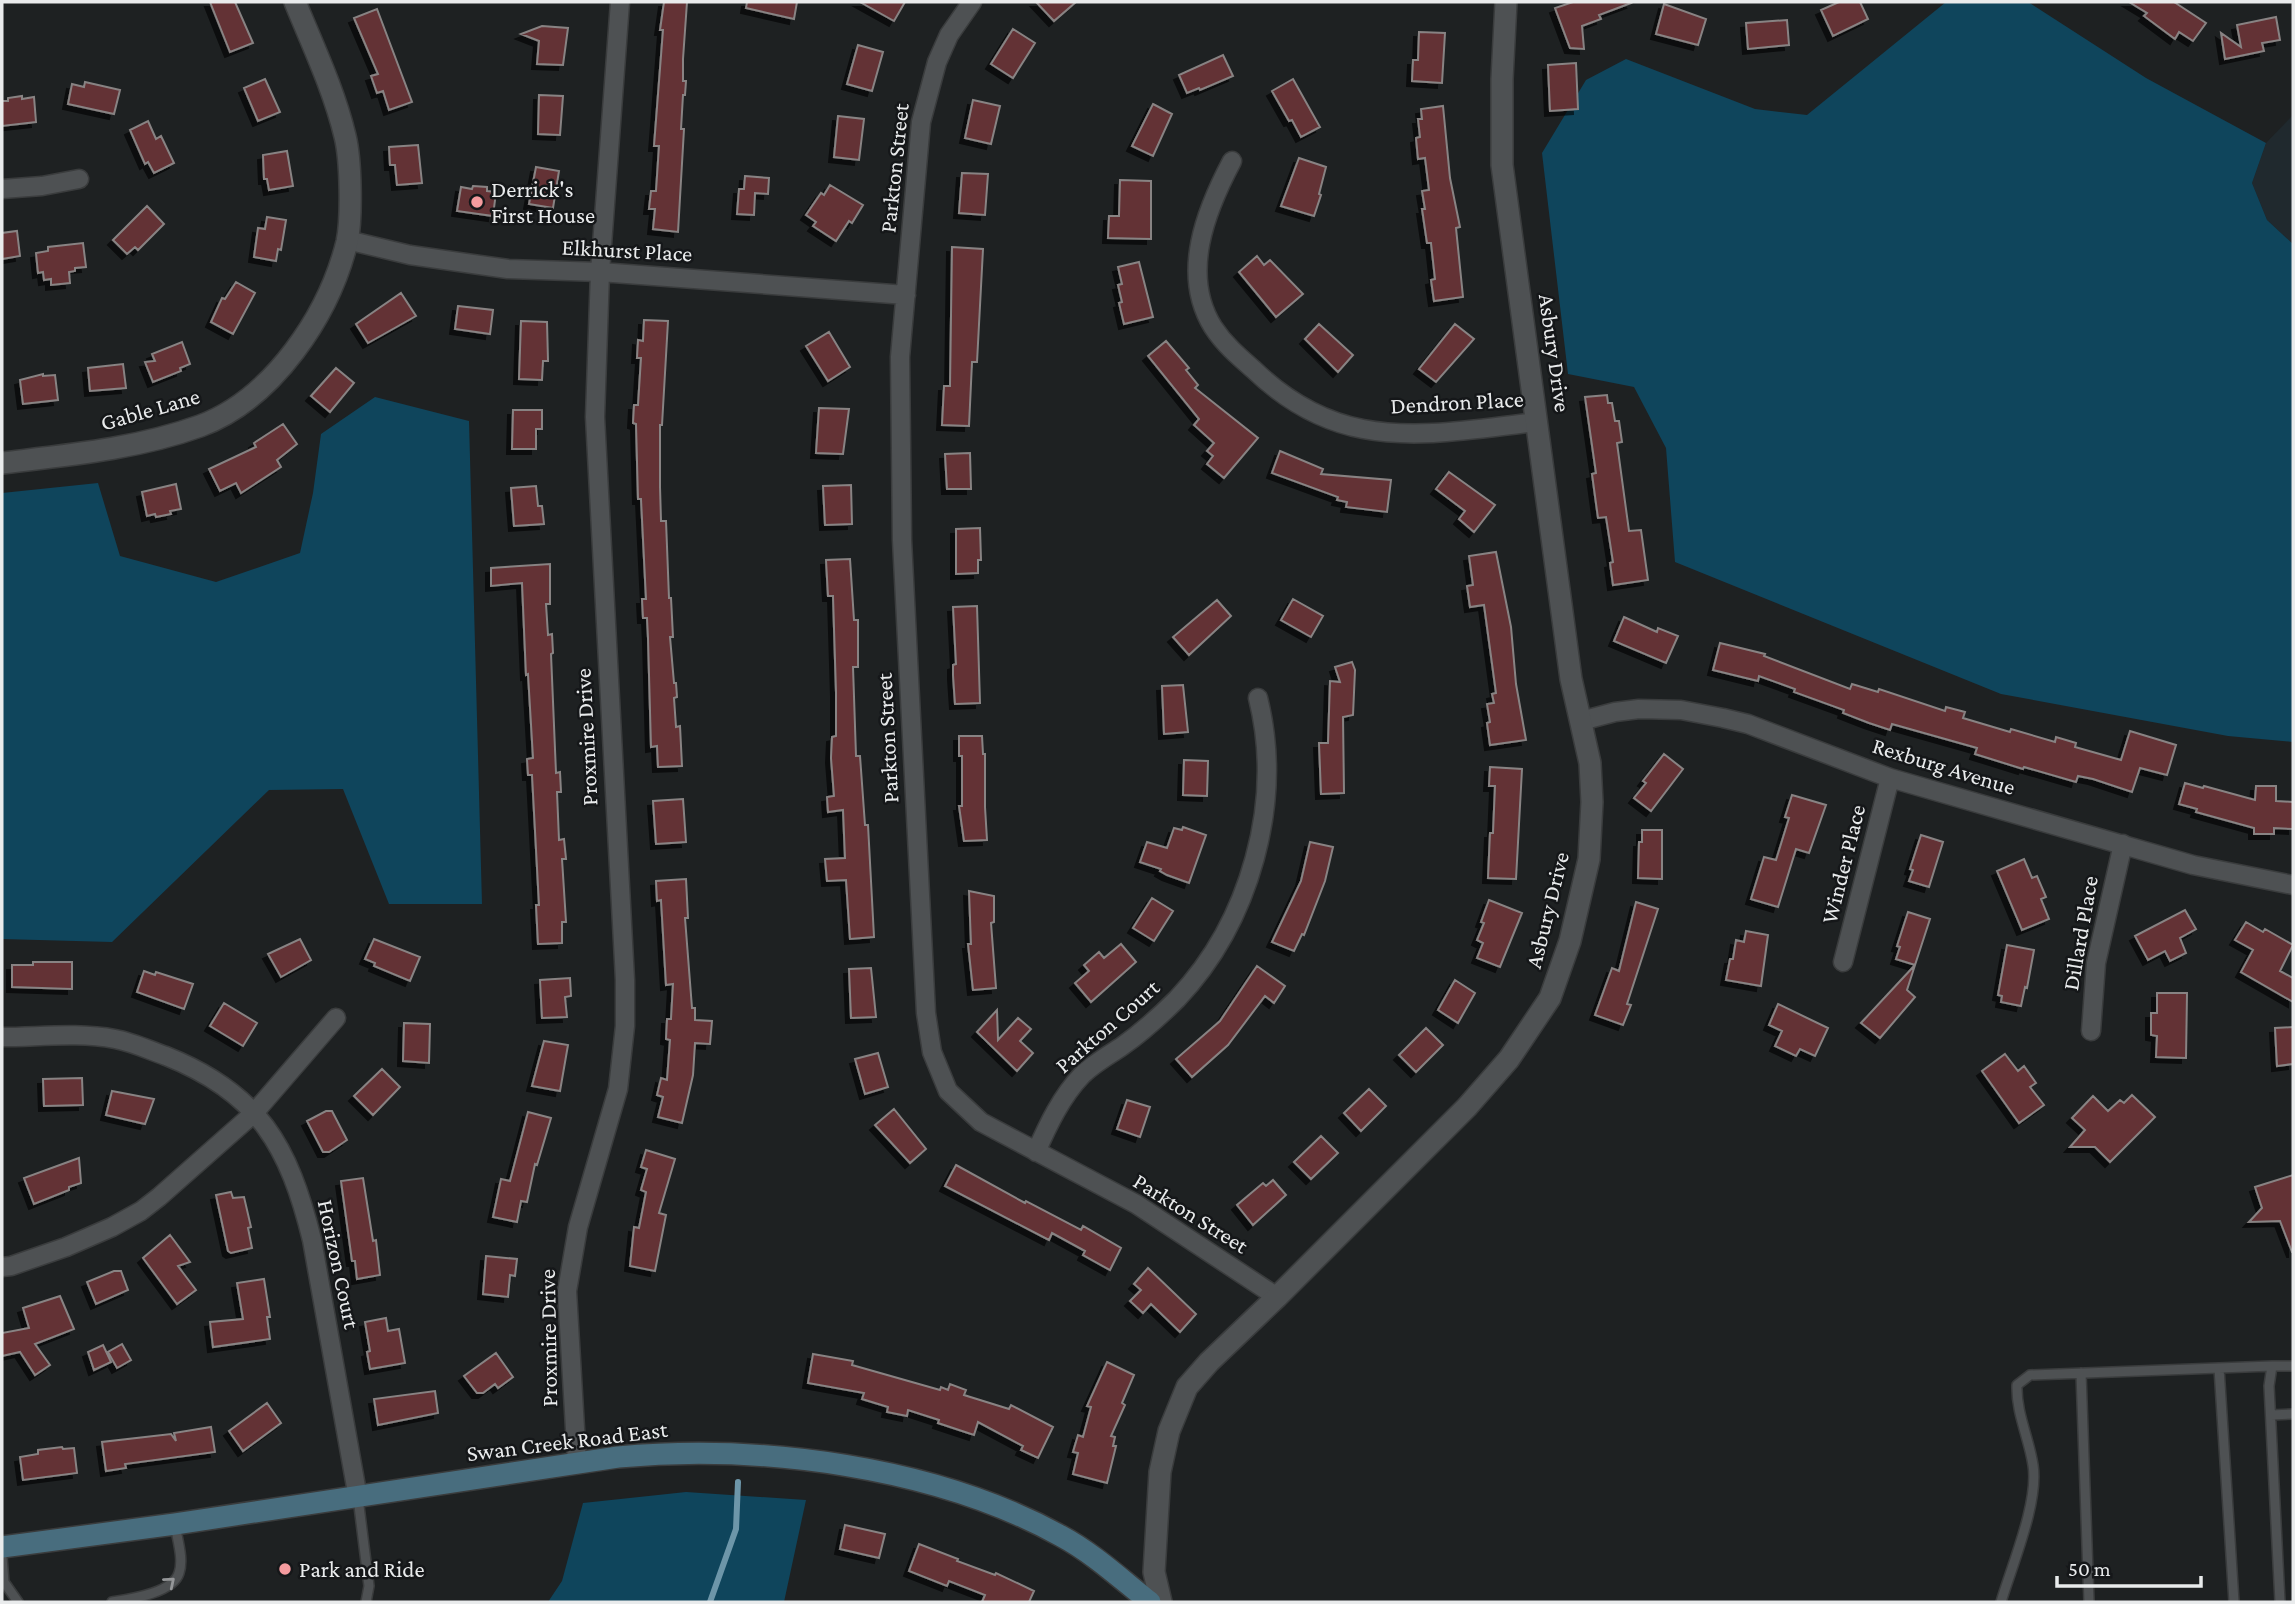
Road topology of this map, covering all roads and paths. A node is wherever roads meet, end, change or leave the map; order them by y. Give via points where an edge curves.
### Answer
1 (295, 2) edge
2 (620, 2) edge
3 (972, 2) edge
4 (1506, 2) edge
5 (1232, 161) dead end
6 (79, 179) dead end
7 (2, 189) edge
8 (347, 240) junction
9 (600, 272) junction
10 (906, 295) junction
11 (1537, 422) junction
12 (2, 463) edge
13 (1258, 698) dead end
14 (1581, 721) junction
15 (1890, 778) junction
16 (2123, 844) junction
17 (2293, 885) edge
18 (1843, 962) dead end
19 (336, 1018) dead end
20 (2091, 1031) dead end
21 (2, 1037) edge
22 (254, 1113) junction
23 (1036, 1152) junction
24 (2, 1267) edge
25 (1277, 1297) junction
26 (2272, 1366) junction
27 (2293, 1366) edge
28 (2219, 1368) junction
29 (2081, 1373) junction
30 (2293, 1414) edge
31 (2271, 1415) junction
32 (577, 1463) junction
33 (358, 1498) junction
34 (175, 1524) junction
35 (2, 1547) edge
36 (2, 1557) edge
37 (18, 1602) edge
38 (112, 1602) edge
39 (366, 1602) edge
40 (1150, 1602) edge
41 (1161, 1602) edge
42 (2001, 1602) edge
43 (2089, 1602) edge
44 (2234, 1602) edge
45 (2280, 1602) edge

1 - 8 street, Gable Lane via 345,137 350,179
2 - 9 street, Proxmire Drive
3 - 10 street, Parkton Street via 949,34 926,97
4 - 11 street, Asbury Drive via 1502,165
5 - 11 street, Dendron Place via 1213,195 1201,234 1200,292 1212,326 1263,379 1312,413 1364,430 1439,432
6 - 7 street
8 - 9 street, Elkhurst Place via 410,255 508,269
8 - 12 street, Gable Lane via 331,289 302,341 284,366 230,411 202,425 135,444
9 - 10 street, Elkhurst Place
9 - 32 street, Proxmire Drive via 595,417 625,1026 618,1089 578,1227 567,1291
10 - 23 street, Parkton Street via 900,357 902,540 926,1013 932,1052 948,1091 981,1122
11 - 14 street, Asbury Drive via 1571,679
13 - 23 street, Parkton Court via 1266,741 1264,805 1255,856 1231,923 1177,998 1081,1076 1055,1112
14 - 15 street, Rexburg Avenue via 1639,709 1681,710 1748,724
14 - 25 street, Asbury Drive via 1590,763 1589,859 1570,941 1550,998 1509,1059 1467,1107
15 - 16 street, Rexburg Avenue
15 - 18 street, Winder Place
16 - 17 street, Rexburg Avenue via 2193,865
16 - 20 street, Dillard Place via 2096,963
19 - 22 street
21 - 22 street, Horizon Court via 82,1036 129,1042 183,1063 230,1089
22 - 24 street via 141,1211 66,1247
22 - 33 street, Horizon Court via 282,1153 302,1198
23 - 25 street, Parkton Street via 1136,1204
25 - 41 street, Asbury Drive via 1187,1387 1169,1431 1160,1472 1154,1572
26 - 27 lane
26 - 28 lane
26 - 31 lane
28 - 29 lane
28 - 44 lane
29 - 42 lane via 2029,1375 2017,1385 2016,1401 2034,1466 2032,1500
29 - 43 lane
30 - 31 lane
31 - 45 lane
32 - 33 main road, Swan Creek Road East
32 - 40 main road, Swan Creek Road East via 654,1454 742,1453 900,1477 1010,1510 1064,1538
33 - 34 main road, Swan Creek Road East
33 - 39 lane via 369,1586
34 - 35 main road, Swan Creek Road East
38 -> 34 lane via 146,1596 167,1587 179,1575
36 - 37 lane via 4,1582

